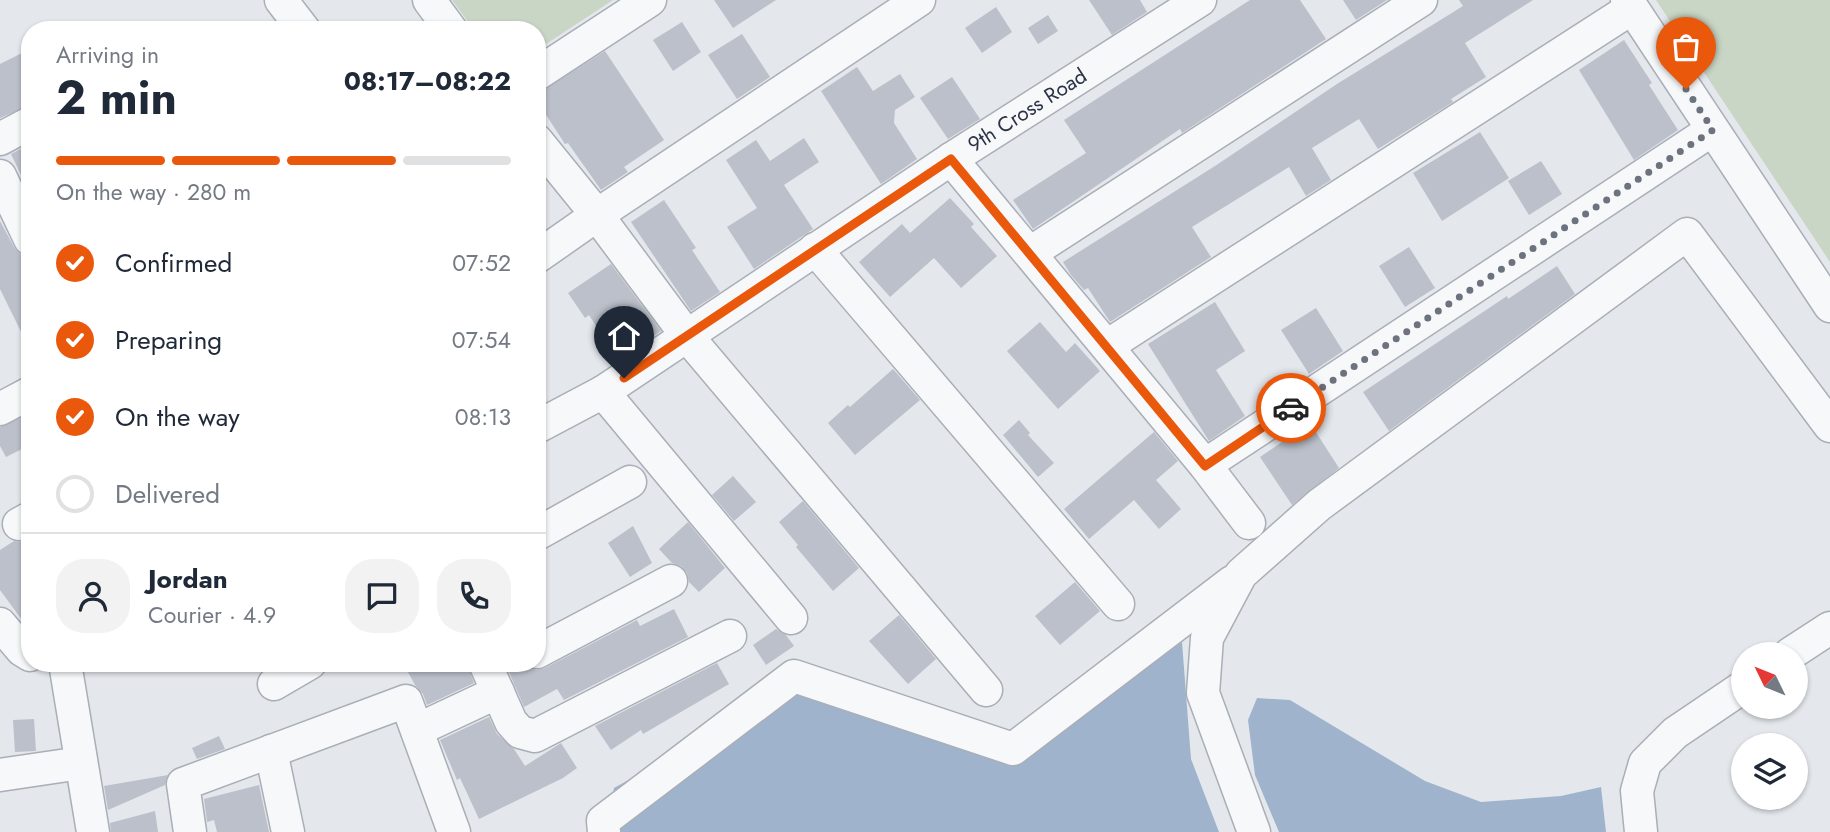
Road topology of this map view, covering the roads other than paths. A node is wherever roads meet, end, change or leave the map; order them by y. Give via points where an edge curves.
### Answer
1 (281, 0) edge
2 (429, 0) edge
3 (650, 0) edge
4 (919, 0) edge
5 (1200, 0) edge
6 (1421, 0) edge
7 (1629, 4) edge
8 (297, 21) edge
9 (444, 21) edge
10 (546, 68) edge
11 (21, 128) edge
12 (1713, 130) junction
13 (0, 139) edge
14 (546, 152) edge
15 (951, 159) junction
16 (0, 176) edge
17 (597, 215) junction
18 (21, 220) edge
19 (815, 249) junction
20 (546, 251) edge
21 (1030, 253) junction
22 (1830, 306) edge
23 (687, 336) junction
24 (1107, 346) junction
25 (603, 392) junction
26 (21, 398) edge
27 (0, 409) edge
28 (546, 421) edge
29 (1830, 426) edge
30 (1205, 466) junction
31 (630, 482) dead end
32 (1249, 523) dead end
33 (546, 529) edge
34 (1241, 574) junction
35 (671, 581) dead end
36 (1118, 604) dead end
37 (790, 618) dead end
38 (0, 624) edge
39 (1830, 628) edge
40 (730, 636) dead end
41 (1808, 642) edge
42 (546, 647) edge
43 (21, 649) edge
44 (66, 672) edge
45 (295, 672) edge
46 (497, 674) edge
47 (274, 684) dead end
48 (986, 690) dead end
49 (1731, 695) edge
50 (417, 730) junction
51 (271, 751) junction
52 (81, 763) junction
53 (0, 775) edge
54 (93, 832) edge
55 (190, 832) edge
56 (288, 832) edge
57 (454, 832) edge
58 (604, 832) edge
59 (1254, 832) edge
60 (1641, 832) edge

1 - 8 street
2 - 9 street
3 - 10 street
4 - 17 street
5 - 15 street, 9th Cross Road
6 - 21 street
7 - 12 street
7 - 24 street
11 - 13 street
12 - 22 street
12 - 30 street
14 - 17 street
15 - 19 street, 9th Cross Road
15 - 21 street
16 - 18 street
17 - 20 street
17 - 23 street
19 - 23 street, 9th Cross Road
19 - 36 street
21 - 24 street
23 - 25 street, 9th Cross Road
23 - 48 street
24 - 30 street
25 - 28 street, 9th Cross Road
25 - 37 street
26 - 27 street
29 - 34 street via 1687,234 1319,505
30 - 32 street
31 - 33 street
34 - 58 street via 1013,750 794,676 603,821
34 - 59 street via 1207,638 1203,694
35 - 42 street
38 - 43 street
39 - 41 street
40 - 46 street via 535,736 520,732 511,722
44 - 52 street
45 - 47 street
46 - 50 street
49 - 60 street via 1675,733 1645,763 1637,791
50 - 51 street via 406,701
50 - 57 street
51 - 55 street via 183,784
51 - 56 street
52 - 53 street
52 - 54 street

